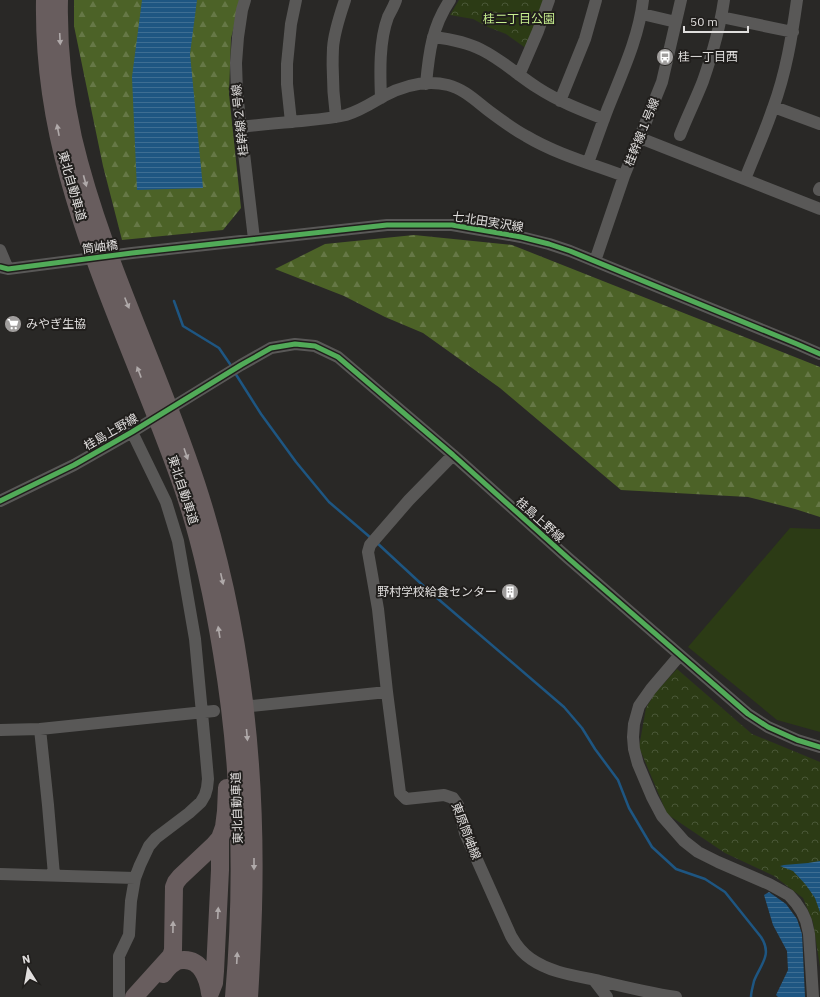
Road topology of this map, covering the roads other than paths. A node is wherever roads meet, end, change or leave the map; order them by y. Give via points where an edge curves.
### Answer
1 (45, 0) edge
2 (59, 0) edge
3 (245, 0) edge
4 (296, 0) edge
5 (345, 0) edge
6 (396, 0) edge
7 (450, 0) edge
8 (549, 0) edge
9 (596, 0) edge
10 (643, 0) edge
11 (681, 0) edge
12 (724, 0) edge
13 (797, 0) edge
14 (642, 14) junction
15 (721, 17) junction
16 (676, 22) junction
17 (792, 32) junction
18 (433, 37) junction
19 (519, 75) junction
20 (426, 84) junction
21 (382, 98) junction
22 (560, 101) junction
23 (774, 107) junction
24 (336, 117) junction
25 (604, 118) junction
26 (291, 122) junction
27 (820, 124) edge
28 (241, 128) junction
29 (680, 135) dead end
30 (640, 138) junction
31 (588, 163) junction
32 (624, 176) junction
33 (745, 179) junction
34 (820, 209) edge
35 (254, 239) junction
36 (0, 250) edge
37 (132, 253) joint
38 (595, 261) junction
39 (3, 270) edge
40 (820, 354) edge
41 (163, 413) junction
42 (132, 432) junction
43 (453, 455) junction
44 (0, 501) edge
45 (680, 655) junction
46 (225, 671) junction
47 (387, 692) junction
48 (251, 706) dead end
49 (208, 712) junction
50 (40, 729) junction
51 (0, 730) edge
52 (820, 747) edge
53 (220, 838) junction
54 (0, 874) edge
55 (54, 875) junction
56 (135, 878) junction
57 (594, 980) junction
58 (119, 997) edge
59 (134, 997) edge
60 (143, 997) edge
61 (234, 997) edge
62 (249, 997) edge
63 (607, 997) edge
64 (676, 997) edge
65 (813, 997) edge

41 -> 1 highway, 東北自動車道 via 101,275 69,179 48,74
2 -> 41 highway, 東北自動車道 via 61,61 73,137 86,186
3 - 28 street, 桂幹線２号線 via 236,63
4 - 26 street via 287,64
5 - 24 street via 333,47
6 - 21 street via 388,18 382,47
7 - 18 street via 438,20
8 - 19 street
9 - 22 street via 585,39
10 - 14 street
11 - 16 street, 桂幹線１号線
12 - 15 street
13 - 17 street
14 - 16 street
14 - 25 street via 627,62
15 - 17 street
15 - 29 street via 703,82
16 - 30 street, 桂幹線１号線 via 662,82
17 - 23 street
18 - 19 street via 454,40 483,50
18 - 20 street
19 - 22 street
20 - 21 street via 410,85
20 - 31 street via 448,86 462,91 527,137
21 - 24 street via 360,110
22 - 25 street
23 - 27 street
23 - 33 street
24 - 26 street
25 - 31 street
26 - 28 street
28 - 35 street, 桂幹線２号線
30 - 32 street, 桂幹線１号線
30 - 33 street
31 - 32 street
32 - 38 street, 桂幹線１号線
33 - 34 street
35 - 37 street, 七北田実沢線
35 - 38 street, 七北田実沢線 via 387,225 452,225 528,238
36 - 39 street
37 - 39 street, 筒岫橋
38 - 40 street, 七北田実沢線
46 -> 41 highway, 東北自動車道 via 206,569
41 -> 62 highway, 東北自動車道 via 196,484 211,531 240,670 250,762 253,822 254,875
42 - 43 street, 桂島上野線 via 271,348 295,344 315,346 338,357
42 - 44 street, 桂島上野線 via 74,465
42 - 49 street via 166,502 178,541
43 - 45 street, 桂島上野線
43 - 47 street, 東原筒岫線 via 409,500 374,541 368,552 378,609
45 - 52 street, 桂島上野線 via 748,714 768,727
45 - 65 street via 639,706 633,737 638,764 662,816 684,841 711,859 789,895 796,904 806,921 809,934
46 - 53 highway via 222,699 227,795 224,827
61 -> 46 highway, 東北自動車道 via 239,930 239,828
47 - 48 street
47 - 57 street, 東原筒岫線 via 400,794 406,799 444,795 453,798 458,805 474,855 517,946 531,959 547,968
49 - 50 street
49 - 56 street via 208,778 205,795 196,807 156,838 144,856
50 - 51 street
50 - 55 street
59 -> 53 highway via 171,956 176,882
60 -> 53 highway via 174,963 182,960 197,964 209,983 210,993 215,971
54 - 55 street
55 - 56 street
56 - 58 street via 129,935 119,956
57 - 63 street
57 - 64 street, 東原筒岫線

